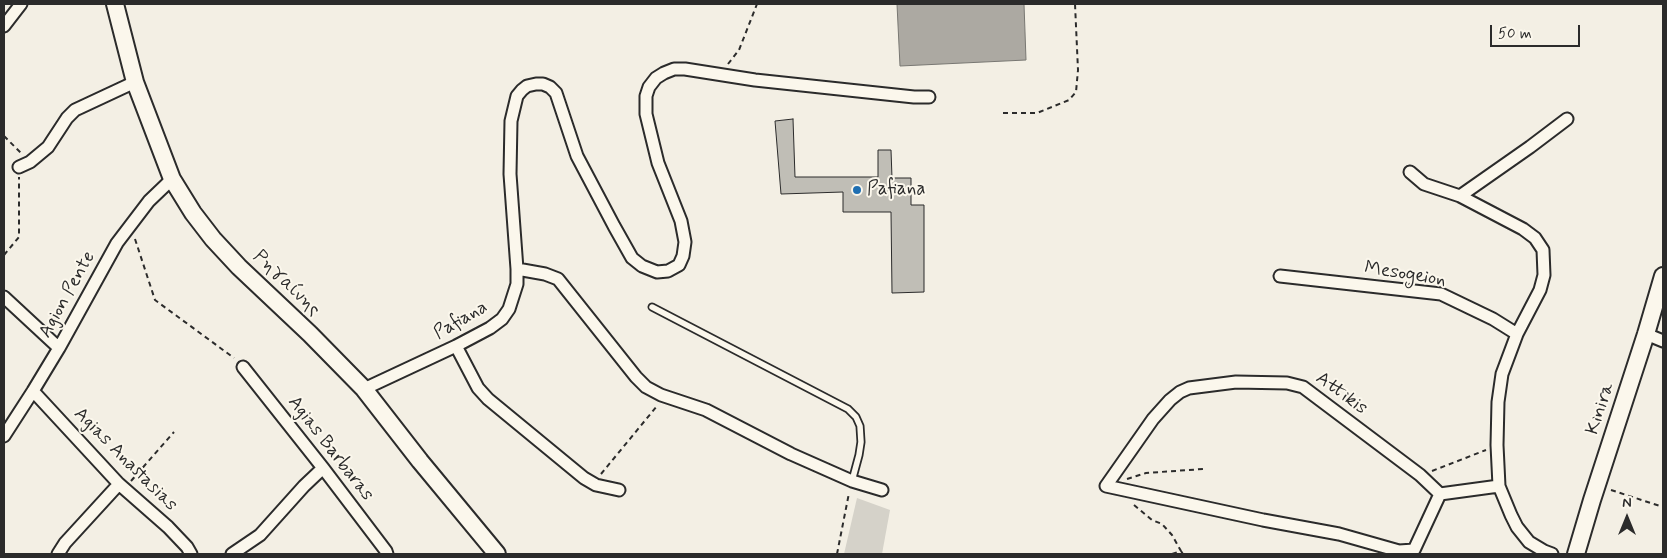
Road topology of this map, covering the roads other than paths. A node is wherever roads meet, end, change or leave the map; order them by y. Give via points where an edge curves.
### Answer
1 (21, 4) edge
2 (115, 4) edge
3 (4, 26) edge
4 (135, 82) junction
5 (929, 96) dead end
6 (1567, 119) dead end
7 (19, 167) road end
8 (1410, 172) dead end
9 (172, 179) junction
10 (1460, 196) junction
11 (517, 269) junction
12 (1280, 276) dead end
13 (1663, 276) edge
14 (4, 298) edge
15 (652, 307) dead end
16 (1517, 334) junction
17 (1646, 334) junction
18 (1663, 341) edge
19 (456, 346) junction
20 (59, 348) junction
21 (243, 367) road end
22 (364, 389) junction
23 (34, 391) junction
24 (4, 436) edge
25 (323, 468) junction
26 (852, 481) junction
27 (122, 486) junction
28 (1499, 486) junction
29 (619, 490) dead end
30 (882, 490) dead end
31 (1440, 494) junction
32 (58, 554) edge
33 (191, 554) edge
34 (232, 554) edge
35 (387, 554) edge
36 (497, 554) edge
37 (1552, 554) edge
38 (1576, 554) edge

1 - 3 street
2 - 4 street, Ρηγαίνης
4 - 7 street via 74,110 48,147
4 - 9 street, Ρηγαίνης
5 - 11 street, Pafiana via 755,80 685,69 674,69 656,78 646,96 646,114 658,163 681,222 685,242 679,265 657,272 632,258 577,156 556,92 536,84 517,96 510,121 510,174
6 - 10 street
8 - 10 street via 1424,184
9 - 20 street, Agion Pente via 155,194 117,243
9 - 22 street, Ρηγαίνης via 213,239
10 - 16 street via 1523,229 1543,250 1544,275 1540,290
11 - 19 street, Pafiana via 513,298 502,319
11 - 26 street via 558,279 646,387 714,414
12 - 16 street, Mesogeion via 1441,294
13 - 17 street, Kinira
14 - 20 street
15 - 26 lane via 848,409 860,426 861,442
16 - 28 street via 1502,374 1498,402
17 - 18 street
17 - 38 street, Kinira
19 - 22 street, Pafiana
19 - 29 street via 483,394 584,478
20 - 23 street, Agion Pente
21 - 25 street, Agias Barbaras
22 - 36 street, Ρηγαίνης
23 - 24 street, Agion Pente
23 - 27 street, Agias Anastasias
25 - 34 street via 260,535
25 - 35 street, Agias Barbaras
26 - 30 street
27 - 32 street
27 - 33 street, Agias Anastasias via 168,527
28 - 31 street
28 - 37 street via 1524,536
31 - 31 street, Attikis via 1420,475 1303,387 1287,383 1236,382 1180,392 1153,420 1106,486 1340,534 1399,551 1414,550

